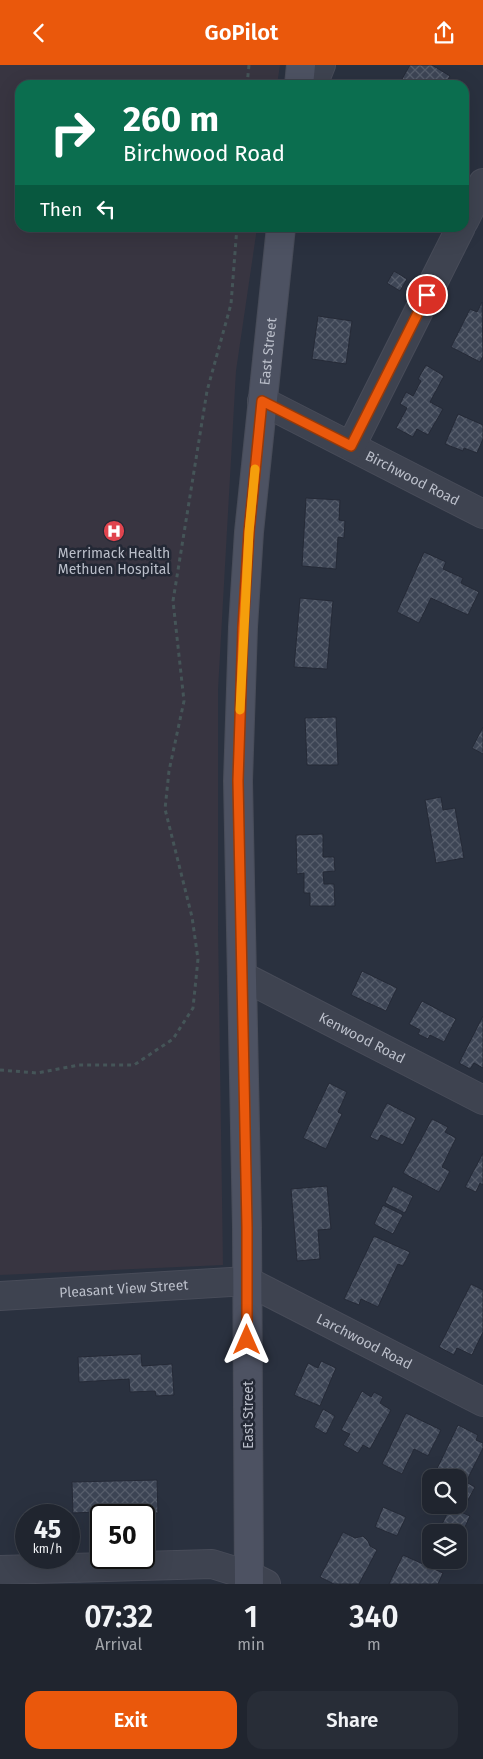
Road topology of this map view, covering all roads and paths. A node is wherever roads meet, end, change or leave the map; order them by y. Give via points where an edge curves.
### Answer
1 (249, 65) edge
2 (301, 65) edge
3 (321, 65) edge
4 (248, 80) edge
5 (300, 80) edge
6 (315, 80) edge
7 (483, 183) edge
8 (469, 211) edge
9 (237, 232) edge
10 (280, 232) edge
11 (458, 232) edge
12 (262, 401) junction
13 (351, 446) junction
14 (483, 514) edge
15 (242, 976) junction
16 (0, 1070) edge
17 (483, 1100) edge
18 (247, 1281) junction
19 (0, 1296) edge
20 (483, 1402) edge
21 (0, 1570) edge
22 (254, 1581) edge

1 - 4 path
2 - 5 main road
3 - 6 street
7 - 8 street
9 - 16 path via 231,304 207,391 174,601 184,701 164,809 192,917 198,959 193,1008 173,1039 134,1065 79,1065 37,1073
10 - 12 main road, East Street
11 - 13 street
12 - 13 street, Birchwood Road
12 - 15 main road, East Street via 249,532 238,781
13 - 14 street, Birchwood Road
15 - 17 street, Kenwood Road
15 - 18 main road, East Street
18 - 19 street, Pleasant View Street
18 - 20 street, Larchwood Road
18 - 22 main road, East Street
21 - 22 street via 212,1564

